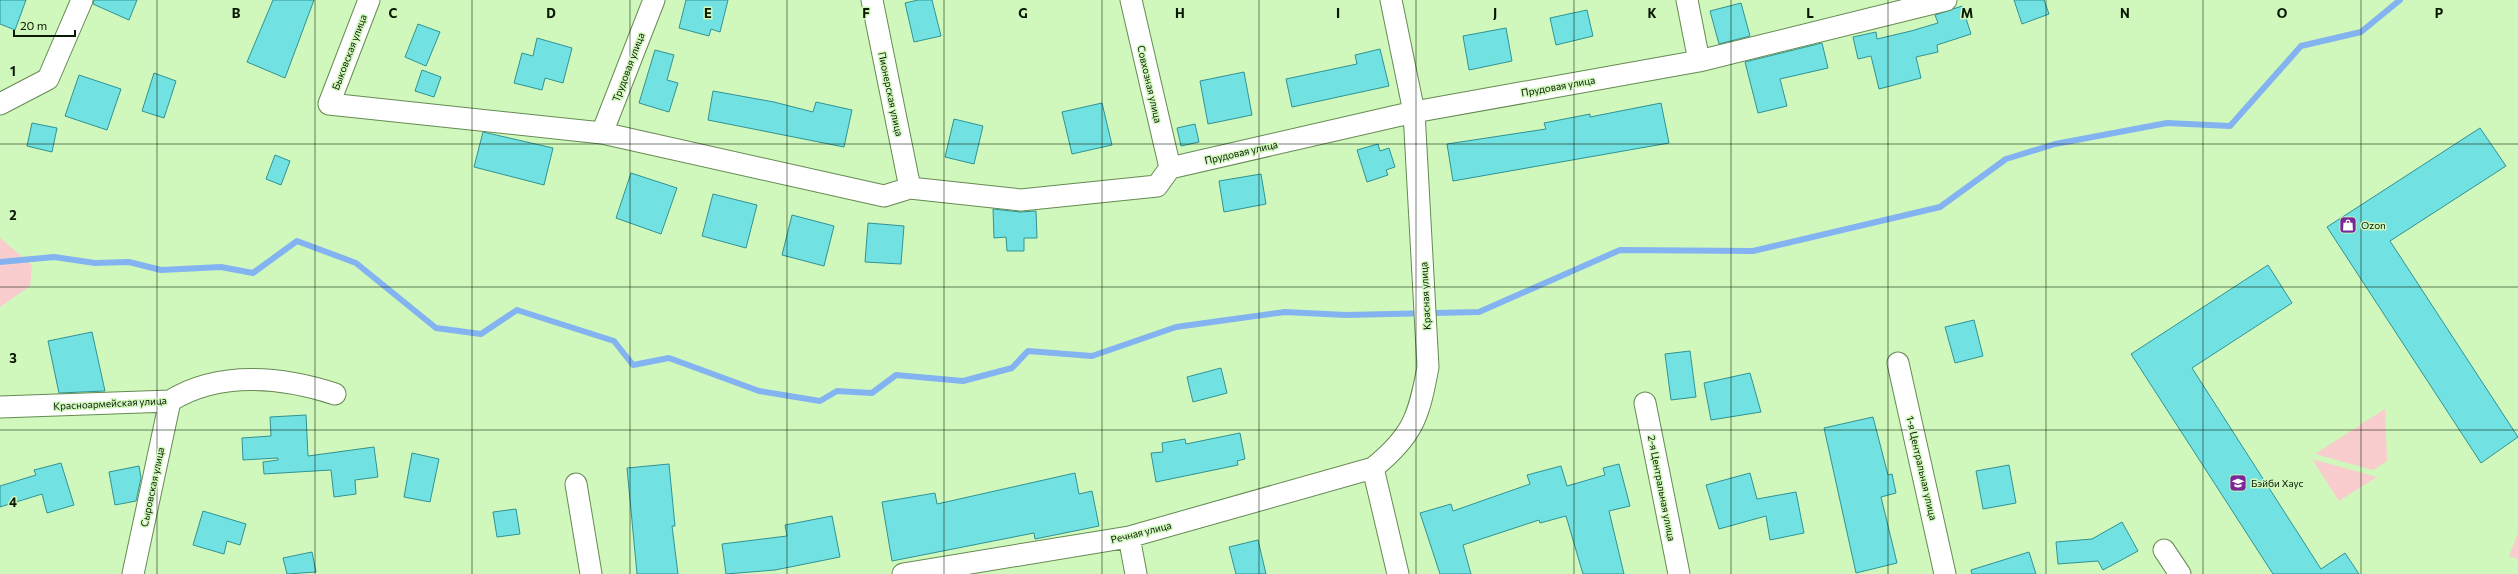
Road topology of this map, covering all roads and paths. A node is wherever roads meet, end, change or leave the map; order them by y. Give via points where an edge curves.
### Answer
1 (82, 0) edge
2 (369, 0) edge
3 (654, 0) edge
4 (872, 0) edge
5 (1131, 0) edge
6 (1391, 0) edge
7 (1687, 0) edge
8 (1946, 0) edge
9 (1699, 61) junction
10 (0, 104) edge
11 (1414, 112) junction
12 (602, 133) junction
13 (1170, 168) junction
14 (910, 188) junction
15 (1898, 363) dead end
16 (335, 394) dead end
17 (170, 401) junction
18 (1645, 402) dead end
19 (0, 407) edge
20 (1373, 468) junction
21 (576, 484) dead end
22 (1129, 537) junction
23 (2164, 550) dead end
24 (133, 574) edge
25 (591, 574) edge
26 (903, 574) edge
27 (1136, 574) edge
28 (1398, 574) edge
29 (1679, 574) edge
30 (1945, 574) edge
31 (2180, 574) edge

1 - 10 street via 48,79
2 - 12 street, Быковская улица via 329,104
3 - 12 street, Трудовая улица
4 - 14 street, Пионерская улица
5 - 13 street, Совхозная улица
6 - 11 street, Красная улица
7 - 9 street
8 - 9 street, Прудовая улица
9 - 11 street, Прудовая улица
11 - 13 street, Прудовая улица
11 - 20 street, Красная улица via 1428,367 1422,402 1412,427 1396,449
12 - 14 street via 884,196
13 - 14 street via 1157,186 1021,200
15 - 30 street, 1-я Центральная улица
16 - 17 street, Красноармейская улица via 306,385 276,380 245,379 185,391
17 - 19 street, Красноармейская улица
17 - 24 street, Сыровская улица
18 - 29 street, 2-я Центральная улица
20 - 22 street, Речная улица
20 - 28 street
21 - 25 street
22 - 26 street, Речная улица
22 - 27 street
23 - 31 street

